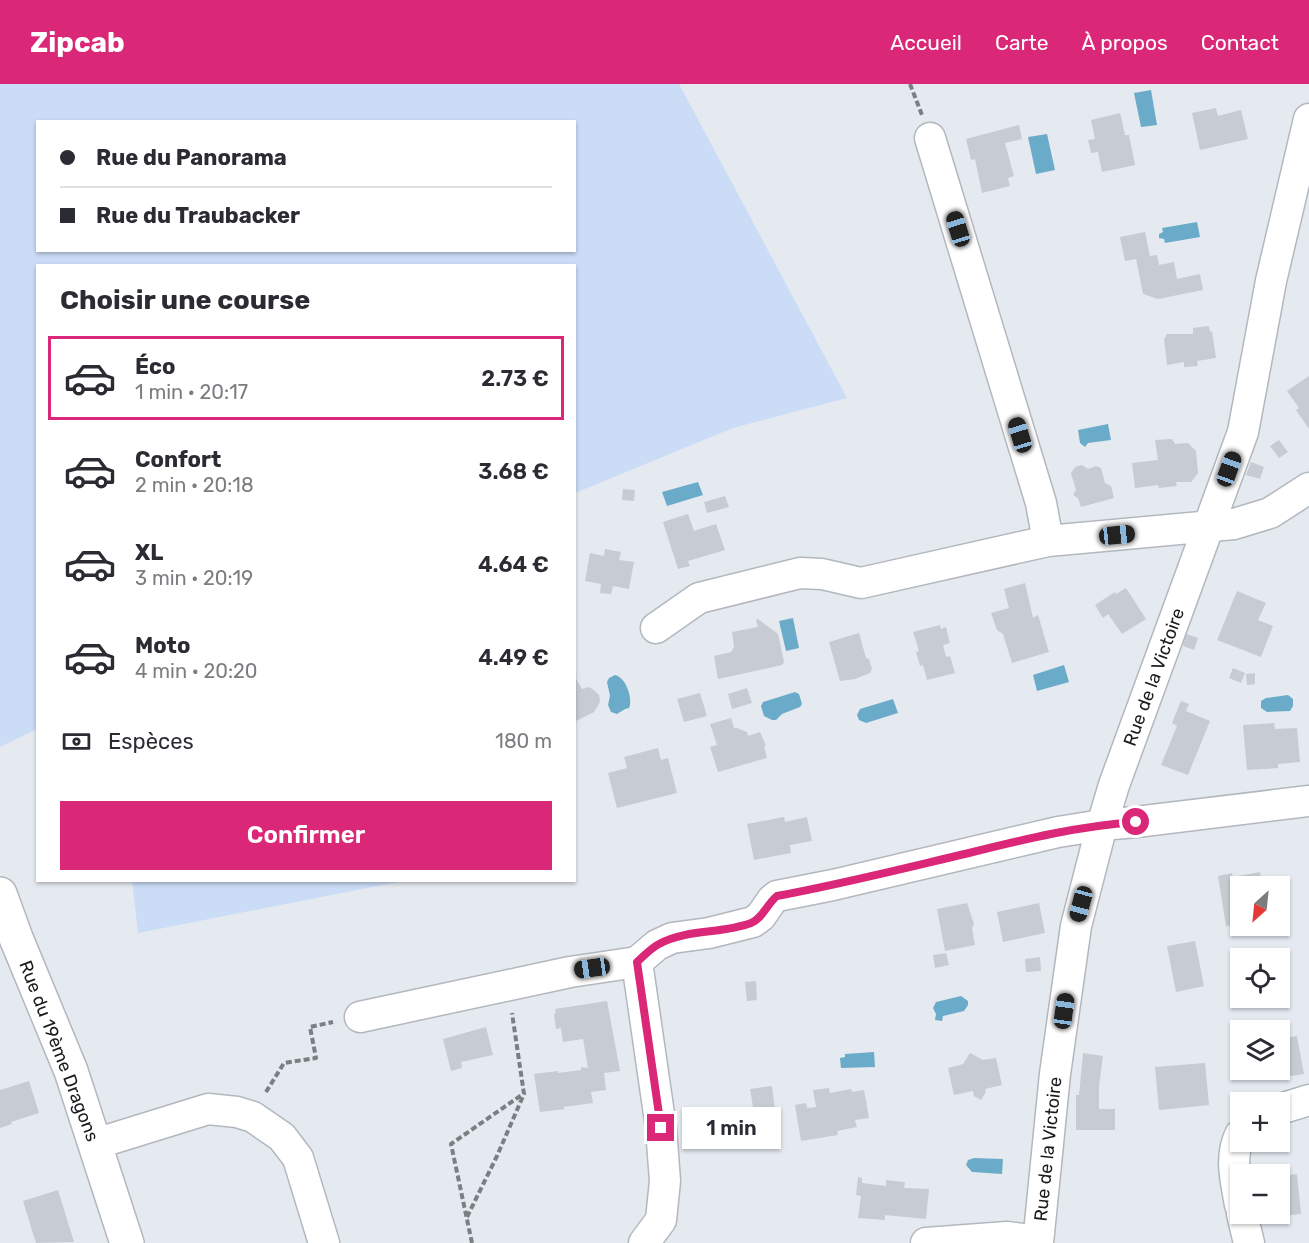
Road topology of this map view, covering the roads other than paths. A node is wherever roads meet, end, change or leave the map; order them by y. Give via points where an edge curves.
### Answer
1 (1309, 119) edge
2 (930, 138) dead end
3 (1309, 488) edge
4 (1209, 526) junction
5 (1048, 542) junction
6 (657, 628) dead end
7 (1309, 801) edge
8 (1102, 825) junction
9 (0, 894) edge
10 (8, 942) edge
11 (637, 962) junction
12 (360, 1017) dead end
13 (1309, 1100) edge
14 (1290, 1106) edge
15 (94, 1144) junction
16 (1244, 1224) edge
17 (1038, 1242) edge
18 (127, 1243) edge
19 (324, 1243) edge
20 (644, 1243) edge
21 (926, 1243) edge
22 (1249, 1243) edge

1 - 4 street, Rue de la Victoire via 1271,281 1243,432
2 - 5 street via 1041,503
3 - 4 street via 1270,513 1234,524
4 - 5 street
4 - 8 street, Rue de la Victoire
5 - 6 street via 861,583 800,573 699,598
7 - 8 street
8 - 11 street via 777,896 753,922 672,938
8 - 17 street, Rue de la Victoire via 1076,926 1055,1074
9 - 10 main road, Rue du 19ème Dragons
10 - 15 main road, Rue du 19ème Dragons via 71,1071
11 - 12 street via 570,972
11 - 20 street via 665,1181 661,1220
13 - 14 street
15 - 18 main road, Rue du 19ème Dragons
15 - 19 street via 208,1109 253,1117 282,1137 298,1158
16 - 22 street
17 - 21 street via 1007,1237

